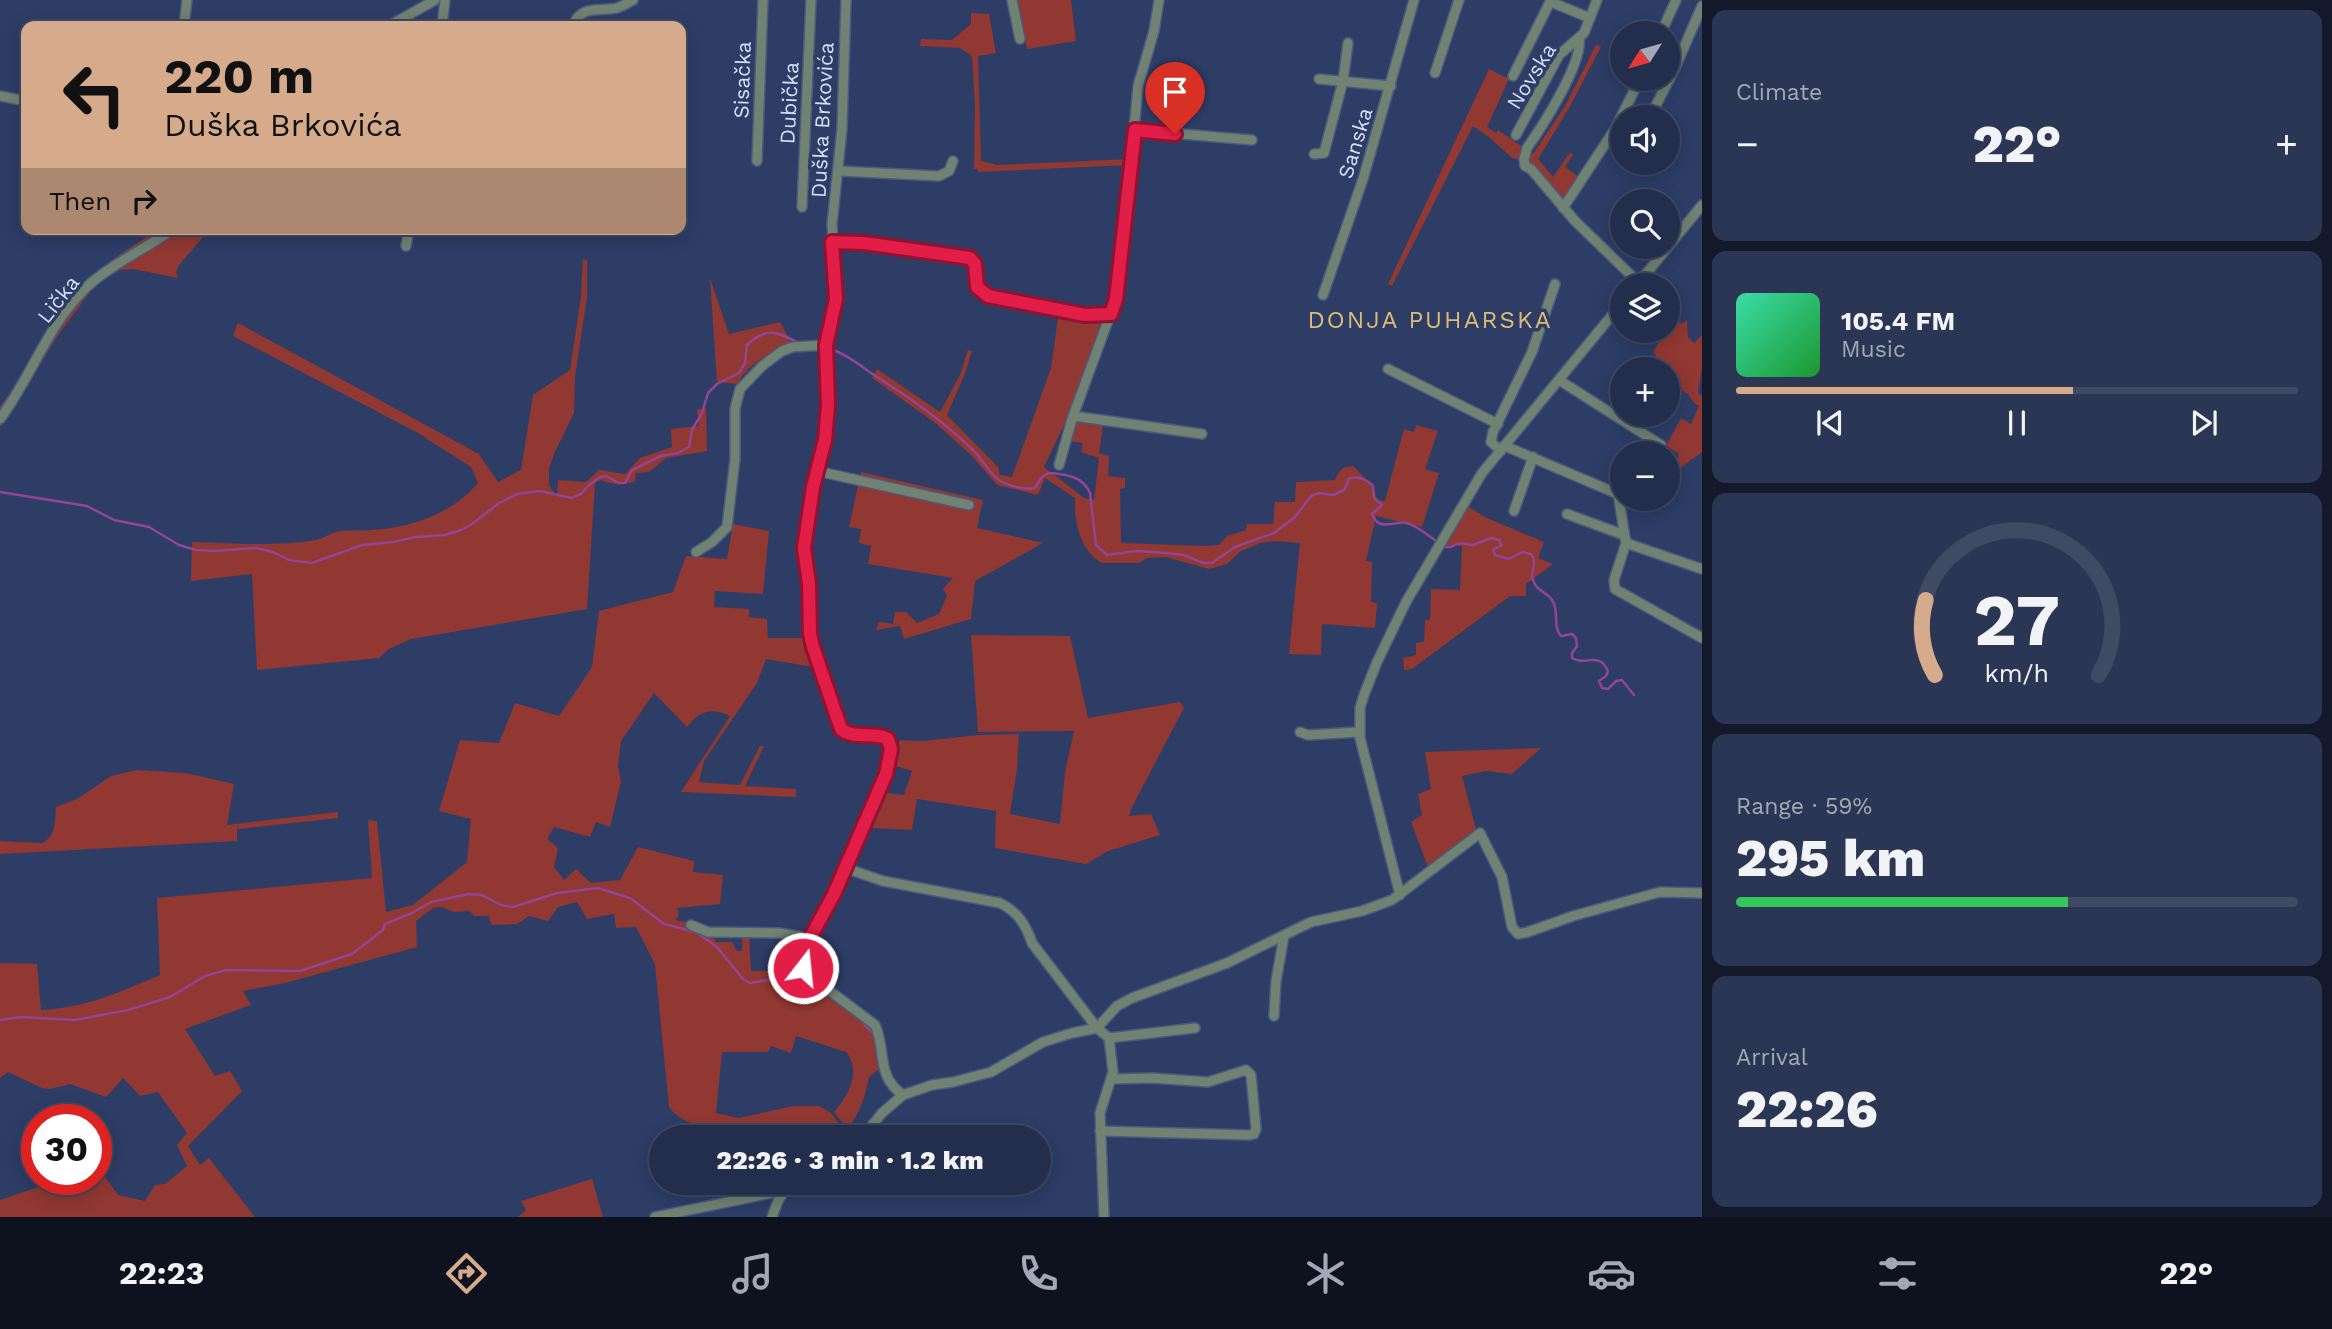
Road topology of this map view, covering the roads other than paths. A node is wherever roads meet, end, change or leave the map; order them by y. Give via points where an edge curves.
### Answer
1 (187, 0) edge
2 (435, 0) edge
3 (445, 0) edge
4 (633, 0) edge
5 (763, 0) edge
6 (811, 0) edge
7 (846, 0) edge
8 (1012, 0) edge
9 (1159, 0) edge
10 (1414, 0) edge
11 (1460, 0) edge
12 (1597, 0) edge
13 (1676, 0) edge
14 (1551, 1) edge
15 (1702, 6) edge
16 (1590, 18) junction
17 (185, 21) edge
18 (398, 21) edge
19 (443, 21) edge
20 (575, 21) edge
21 (1666, 21) edge
22 (1020, 39) dead end
23 (1579, 39) junction
24 (1348, 43) dead end
25 (1435, 73) dead end
26 (1513, 76) dead end
27 (1319, 79) dead end
28 (1343, 81) junction
29 (1391, 86) junction
30 (1634, 91) edge
31 (0, 96) edge
32 (21, 100) edge
33 (1656, 105) edge
34 (1135, 130) junction
35 (1516, 135) dead end
36 (1252, 140) dead end
37 (1314, 154) dead end
38 (953, 161) dead end
39 (757, 162) dead end
40 (839, 171) junction
41 (802, 207) dead end
42 (1563, 208) junction
43 (1701, 210) edge
44 (165, 235) edge
45 (409, 235) edge
46 (832, 242) junction
47 (407, 246) dead end
48 (1627, 273) edge
49 (1647, 273) edge
50 (1555, 284) dead end
51 (1323, 295) dead end
52 (1111, 314) junction
53 (1610, 318) edge
54 (826, 345) junction
55 (1388, 369) dead end
56 (1559, 380) junction
57 (1073, 416) junction
58 (0, 419) edge
59 (1497, 424) junction
60 (1202, 434) dead end
61 (1656, 441) edge
62 (1503, 448) junction
63 (1533, 457) junction
64 (1059, 465) dead end
65 (817, 471) junction
66 (969, 505) dead end
67 (1514, 511) dead end
68 (1567, 514) dead end
69 (1625, 539) junction
70 (696, 552) dead end
71 (1702, 569) edge
72 (1702, 638) edge
73 (1300, 732) dead end
74 (1359, 732) junction
75 (845, 867) junction
76 (1702, 893) edge
77 (1401, 895) junction
78 (691, 925) dead end
79 (1283, 936) junction
80 (810, 938) junction
81 (1274, 1016) dead end
82 (1097, 1028) junction
83 (1195, 1028) dead end
84 (1109, 1038) junction
85 (1111, 1079) junction
86 (903, 1095) junction
87 (872, 1125) edge
88 (1100, 1131) junction
89 (761, 1195) edge
90 (782, 1195) edge
91 (655, 1217) edge
92 (772, 1217) edge
93 (1104, 1217) edge

1 - 17 street
2 - 18 street
3 - 19 street
4 - 20 street via 616,8 585,11
5 - 39 street, Sisačka
6 - 41 street, Dubička
7 - 40 street, Duška Brkovića
8 - 22 street
9 - 34 street via 1138,86
10 - 29 street, Sanska
11 - 25 street
12 - 16 street, Novska
13 - 21 street
14 - 16 street
14 - 26 street
15 - 33 street
16 - 23 street, Novska
23 - 35 street, Novska via 1559,55
23 - 42 street via 1575,65 1524,159 1525,166
24 - 28 street
27 - 28 street
28 - 29 street
28 - 37 street via 1324,153
29 - 51 street, Sanska
30 - 42 street
31 - 32 street
34 - 36 street
34 - 52 street
38 - 40 street via 949,171 939,176
40 - 46 street, Duška Brkovića
42 - 48 street
43 - 49 street
44 - 58 street, Lička via 116,265 78,296
45 - 47 street
46 - 52 street via 969,258 975,264 977,287 988,296 1085,315
46 - 54 street, Duška Brkovića via 836,299
50 - 59 street via 1532,352
52 - 57 street
53 - 56 street
54 - 65 street, Duška Brkovića via 828,405
54 - 70 street via 782,351 740,389 734,409 735,458 727,527
55 - 59 street
56 - 61 street
56 - 62 street
57 - 60 street
57 - 64 street
59 - 62 street via 1491,442
62 - 63 street
62 - 74 street via 1482,473 1406,602 1364,695
63 - 67 street
63 - 69 street via 1618,494
65 - 66 street
65 - 75 street, Duška Brkovića via 804,548 813,647 844,732 882,736 891,745 886,774
68 - 69 street
69 - 71 street
69 - 72 street via 1615,589
73 - 74 street
74 - 77 street
75 - 80 street, Duška Brkovića
75 - 82 street via 883,881 1007,906 1027,927 1032,943
76 - 77 street via 1660,892 1518,934 1502,877 1480,833
77 - 79 street via 1362,911 1311,922
78 - 80 street via 708,932
79 - 81 street
79 - 82 street via 1227,963 1132,998 1117,1006
80 - 86 street, Duška Brkovića via 803,968 875,1025 882,1066 895,1090
82 - 84 street
82 - 86 street via 1042,1042 991,1072
83 - 84 street
84 - 85 street
85 - 88 street via 1100,1114
85 - 88 street via 1208,1082 1247,1070 1254,1134
86 - 87 street
88 - 93 street
89 - 91 street
90 - 92 street

